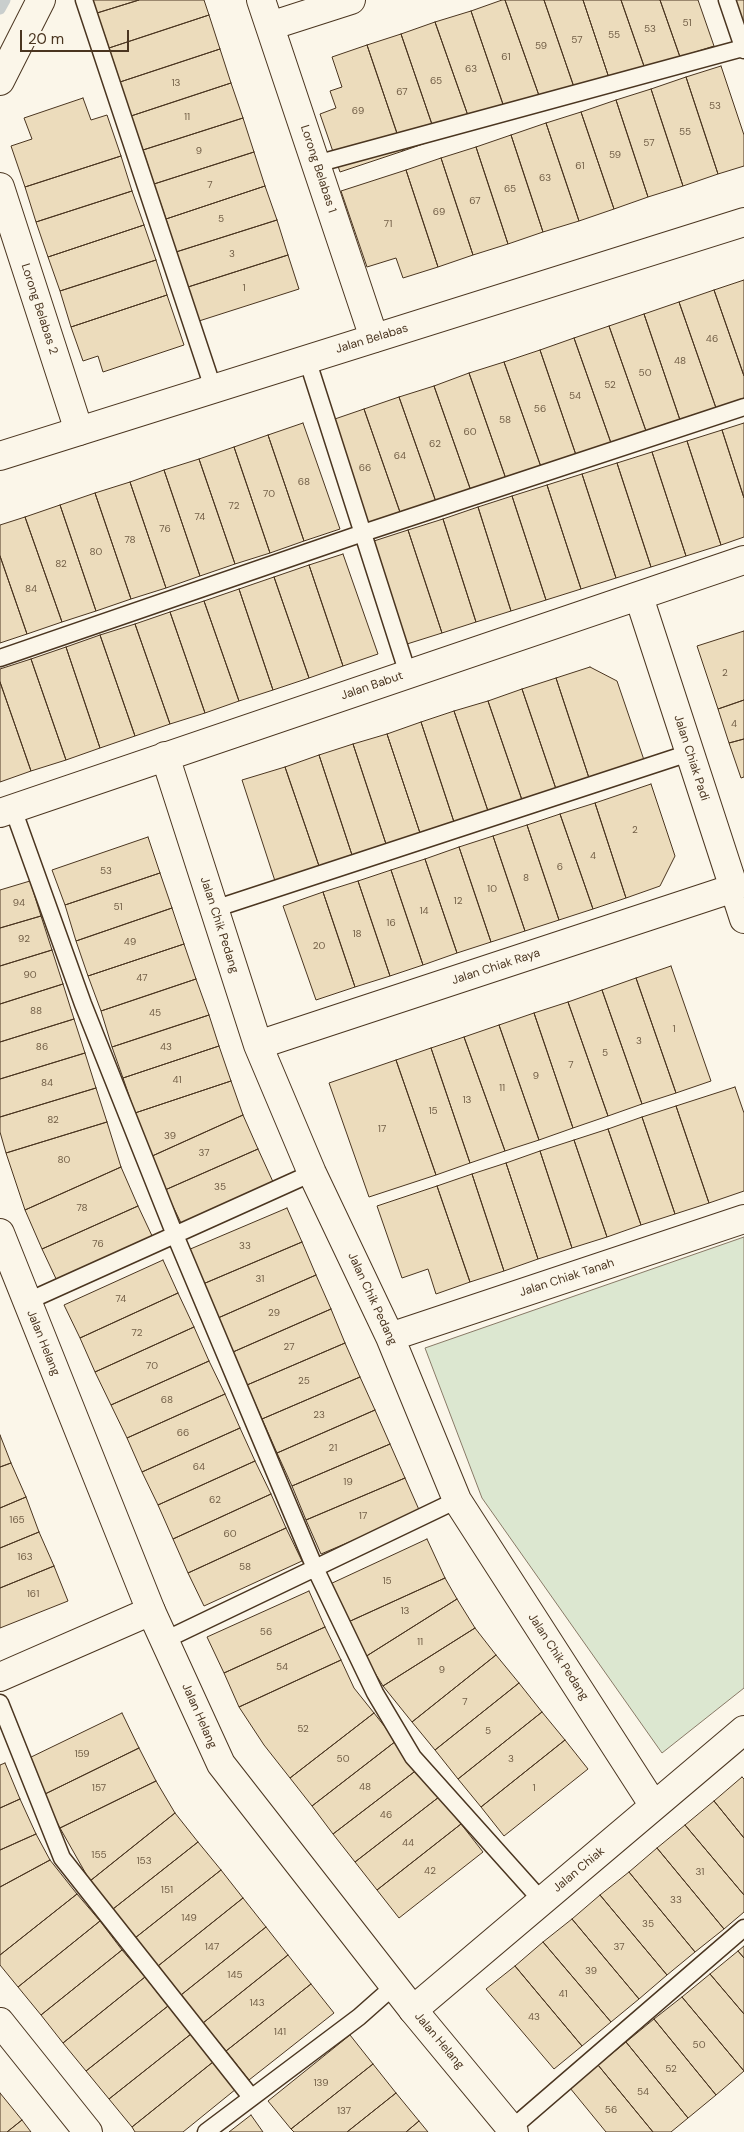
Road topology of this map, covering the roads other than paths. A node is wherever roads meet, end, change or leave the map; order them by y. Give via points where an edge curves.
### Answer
1 (41, 0) edge
2 (84, 0) edge
3 (261, 0) edge
4 (351, 0) edge
5 (727, 0) edge
6 (270, 26) junction
7 (744, 49) edge
8 (0, 81) edge
9 (316, 164) junction
10 (0, 188) edge
11 (744, 222) edge
12 (374, 338) junction
13 (307, 359) junction
14 (213, 388) junction
15 (744, 407) edge
16 (79, 431) junction
17 (0, 456) edge
18 (363, 533) junction
19 (744, 560) edge
20 (639, 597) junction
21 (0, 658) edge
22 (408, 674) junction
23 (690, 753) junction
24 (165, 756) junction
25 (7, 811) edge
26 (734, 888) junction
27 (214, 910) junction
28 (744, 919) edge
29 (258, 1045) junction
30 (312, 1173) junction
31 (744, 1219) edge
32 (0, 1233) edge
33 (175, 1235) junction
34 (26, 1302) junction
35 (390, 1337) junction
36 (457, 1500) junction
37 (314, 1568) junction
38 (151, 1611) junction
39 (165, 1640) junction
40 (0, 1677) edge
41 (0, 1703) edge
42 (744, 1730) edge
43 (654, 1806) junction
44 (542, 1901) junction
45 (744, 1928) edge
46 (394, 1986) junction
47 (413, 2010) junction
48 (0, 2022) edge
49 (251, 2097) junction
50 (513, 2130) edge
51 (88, 2132) edge
52 (206, 2132) edge

1 - 8 street
2 - 14 lane
3 - 6 street, Lorong Belabas 1
4 - 6 street
5 - 7 lane
6 - 9 street, Lorong Belabas 1
7 - 9 lane
9 - 12 street, Lorong Belabas 1
10 - 16 street, Lorong Belabas 2
11 - 12 street, Jalan Belabas
12 - 13 street, Jalan Belabas
13 - 14 street, Jalan Belabas
13 - 18 lane
14 - 16 street, Jalan Belabas
15 - 18 lane
16 - 17 street, Jalan Belabas
18 - 21 lane
18 - 22 lane
19 - 20 street, Jalan Babut
20 - 22 street, Jalan Babut
20 - 23 street, Jalan Chiak Padi
22 - 24 street, Jalan Babut
23 - 26 street, Jalan Chiak Padi
23 - 27 lane
24 - 25 street, Jalan Babut
24 - 27 street, Jalan Chik Pedang
25 - 33 lane
26 - 28 street, Jalan Chiak Padi
26 - 29 street, Jalan Chiak Raya
27 - 29 street, Jalan Chik Pedang
29 - 30 street, Jalan Chik Pedang
30 - 33 lane
30 - 35 street, Jalan Chik Pedang
31 - 35 street, Jalan Chiak Tanah
32 - 34 street, Jalan Helang
33 - 34 lane
33 - 37 lane
34 - 38 street, Jalan Helang
35 - 36 street, Jalan Chik Pedang
36 - 37 lane
36 - 43 street, Jalan Chik Pedang
37 - 39 lane
37 - 44 lane via 375,1693 413,1757
38 - 39 street, Jalan Helang
38 - 40 street
39 - 46 street, Jalan Helang via 221,1764
41 - 49 lane via 62,1858
42 - 43 street, Jalan Chiak
43 - 44 street, Jalan Chiak
44 - 47 street, Jalan Chiak
45 - 50 lane
46 - 47 street, Jalan Helang
46 - 49 lane via 359,2017
47 - 50 street, Jalan Helang
48 - 51 street
49 - 52 lane

